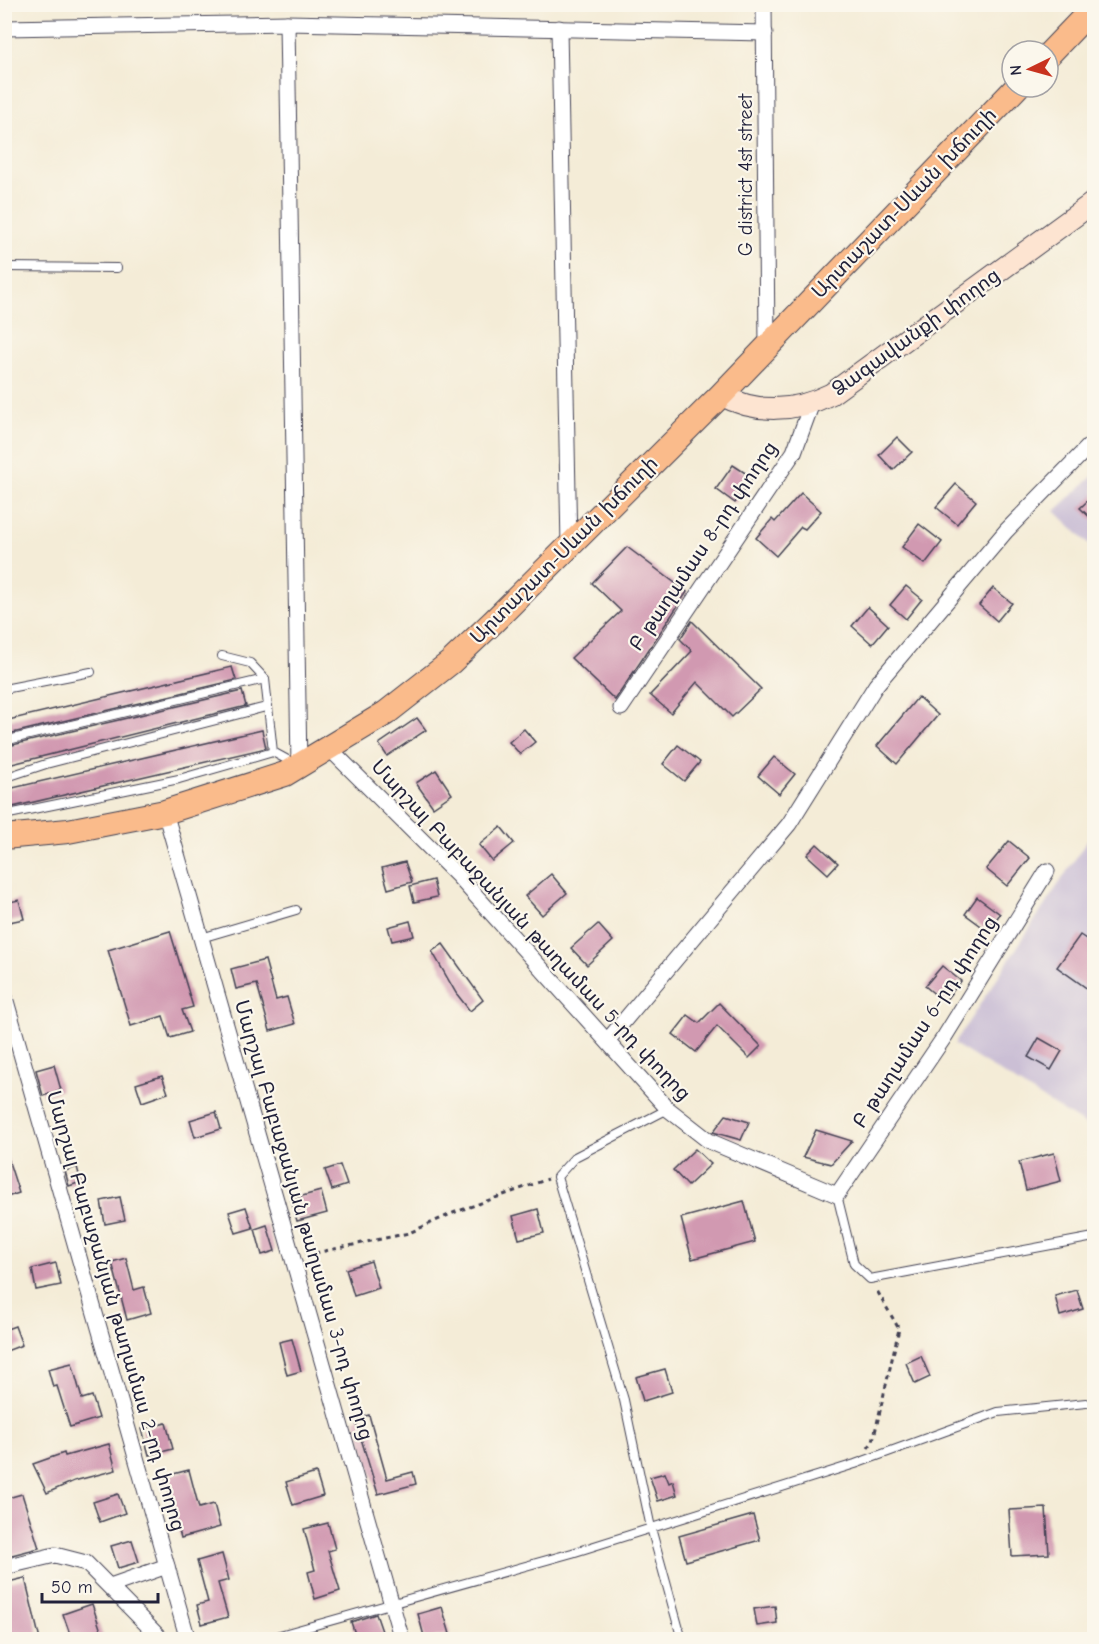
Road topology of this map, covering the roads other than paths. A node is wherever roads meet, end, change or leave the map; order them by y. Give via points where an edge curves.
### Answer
1 (764, 4) edge
2 (1095, 7) edge
3 (287, 23) junction
4 (4, 28) edge
5 (559, 28) junction
6 (765, 33) junction
7 (1060, 43) edge
8 (1005, 99) edge
9 (1095, 202) edge
10 (4, 267) edge
11 (117, 268) dead end
12 (766, 346) junction
13 (721, 395) junction
14 (812, 404) junction
15 (1095, 441) edge
16 (569, 546) junction
17 (222, 656) dead end
18 (91, 672) dead end
19 (265, 679) junction
20 (4, 689) edge
21 (266, 707) junction
22 (621, 708) dead end
23 (4, 741) edge
24 (329, 748) junction
25 (273, 752) junction
26 (299, 766) junction
27 (4, 778) edge
28 (165, 812) junction
29 (4, 815) edge
30 (4, 837) edge
31 (1047, 871) dead end
32 (296, 910) dead end
33 (201, 938) junction
34 (4, 994) edge
35 (608, 1040) junction
36 (668, 1109) junction
37 (837, 1195) junction
38 (1095, 1237) edge
39 (1086, 1403) dead end
40 (651, 1528) junction
41 (167, 1566) junction
42 (4, 1567) edge
43 (110, 1586) junction
44 (392, 1602) junction
45 (162, 1640) edge
46 (188, 1640) edge
47 (262, 1640) edge
48 (402, 1640) edge
49 (682, 1640) edge

1 - 6 street, G district 4st street
2 - 7 main road
3 - 4 street
3 - 5 street
3 - 26 street
5 - 6 street
5 - 16 street
6 - 12 street, G district 4st street
8 - 12 main road, Արտաշատ-Սևան խճուղի
9 - 14 street, Ձագավանքի փողոց
10 - 11 lane
12 - 13 main road, Արտաշատ-Սևան խճուղի
13 - 14 street, Ձագավանքի փողոց via 740,405 759,408
13 - 16 main road, Արտաշատ-Սևան խճուղի
14 - 22 street, Բ թաղամաս 8-րդ փողոց via 794,452
15 - 35 street via 1006,531 876,685 789,824
16 - 24 main road, Արտաշատ-Սևան խճուղի via 451,662 386,713
17 - 19 lane via 250,663
18 - 20 lane
19 - 21 lane
19 - 23 lane
21 - 25 lane
21 - 27 lane
24 - 26 main road, Արտաշատ-Սևան խճուղի
24 - 35 street, Մարշալ Բաբաջանյան թաղամաս 5-րդ փողոց via 458,876
25 - 26 lane
25 - 29 lane via 179,779
26 - 28 main road, Արտաշատ-Սևան խճուղի via 285,774
28 - 30 main road, Արտաշատ-Սևան խճուղի via 68,831
28 - 33 street, Մարշալ Բաբաջանյան թաղամաս 3-րդ փողոց
31 - 37 street, Բ թաղամաս 6-րդ փողոց via 945,1036
32 - 33 lane
33 - 44 street, Մարշալ Բաբաջանյան թաղամաս 3-րդ փողոց
34 - 41 street, Մարշալ Բաբաջանյան թաղամաս 2-րդ փողոց
35 - 36 street, Մարշալ Բաբաջանյան թաղամաս 5-րդ փողոց
36 - 37 street, Մարշալ Բաբաջանյան թաղամաս 5-րդ փողոց via 709,1141
36 - 40 lane via 575,1157 556,1176 624,1400
37 - 38 lane via 854,1264 870,1279
39 - 40 lane via 998,1412 855,1464
40 - 44 lane
40 - 49 lane
41 - 43 street
41 - 46 street, Մարշալ Բաբաջանյան թաղամաս 2-րդ փողոց
42 - 43 street via 55,1555 86,1563
43 - 45 street
44 - 47 lane
44 - 48 street, Մարշալ Բաբաջանյան թաղամաս 3-րդ փողոց

